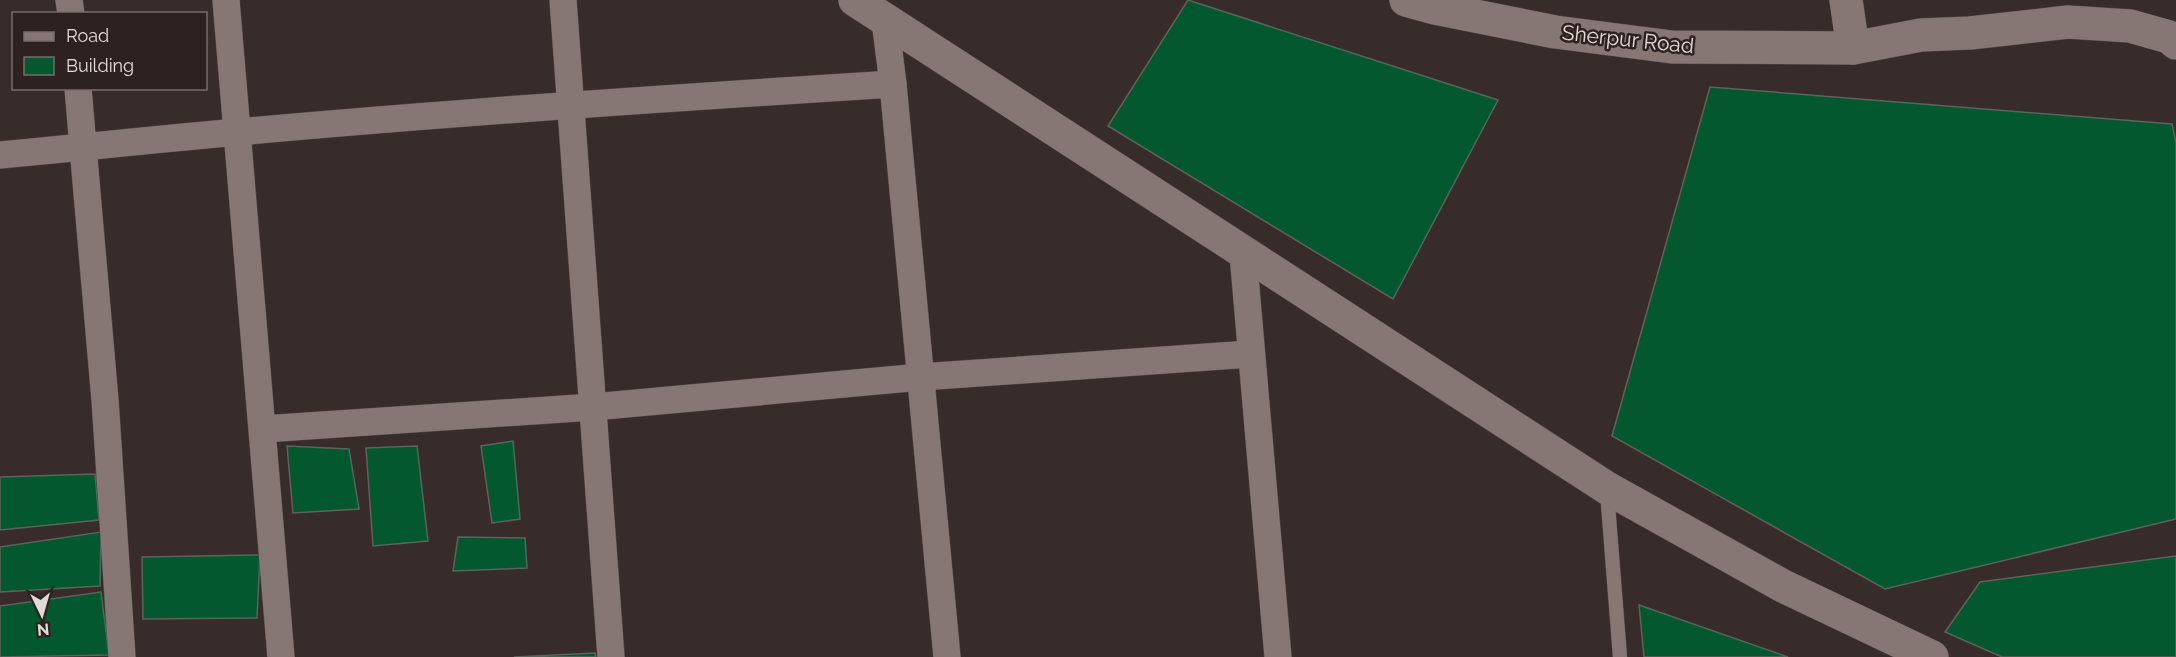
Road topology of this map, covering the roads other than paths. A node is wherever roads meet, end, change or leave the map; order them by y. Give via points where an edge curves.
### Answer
1 (226, 0) edge
2 (563, 0) edge
3 (855, 0) edge
4 (1406, 0) edge
5 (1846, 0) edge
6 (885, 20) junction
7 (2176, 43) edge
8 (1852, 48) junction
9 (893, 84) junction
10 (78, 90) edge
11 (571, 105) junction
12 (239, 131) junction
13 (83, 147) junction
14 (0, 154) edge
15 (1243, 254) junction
16 (1250, 354) junction
17 (921, 377) junction
18 (592, 407) junction
19 (263, 429) junction
20 (1607, 488) junction
21 (122, 657) edge
22 (281, 657) edge
23 (611, 657) edge
24 (947, 657) edge
25 (1278, 657) edge
26 (1620, 657) edge
27 (1932, 657) edge

1 - 12 street
2 - 11 street
3 - 6 street
4 - 8 street, Sherpur Road via 1555,32 1672,47
5 - 8 street
6 - 9 street
6 - 15 street
7 - 8 street, Sherpur Road via 2130,26 2068,22 1921,35
9 - 11 street
9 - 17 street
10 - 13 street
11 - 12 street
11 - 18 street
12 - 13 street
12 - 19 street
13 - 14 street
13 - 21 street
15 - 16 street
15 - 20 street
16 - 17 street
16 - 25 street
17 - 18 street
17 - 24 street
18 - 19 street
18 - 23 street
19 - 22 street
20 - 26 lane
20 - 27 street via 1783,586

